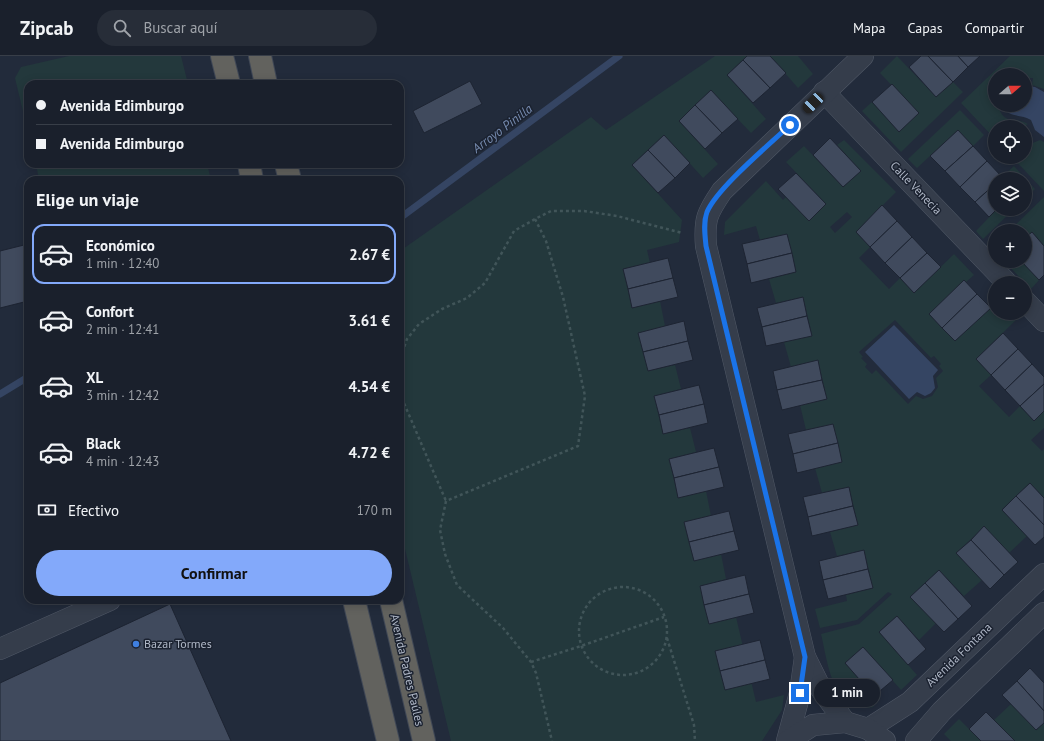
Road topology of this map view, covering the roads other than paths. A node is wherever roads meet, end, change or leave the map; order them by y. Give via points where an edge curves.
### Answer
1 (222, 56) edge
2 (260, 56) edge
3 (863, 56) edge
4 (228, 80) edge
5 (265, 80) edge
6 (824, 92) junction
7 (1000, 276) edge
8 (1032, 308) edge
9 (1043, 319) edge
10 (1044, 574) edge
11 (101, 604) edge
12 (355, 604) edge
13 (391, 604) edge
14 (1044, 613) edge
15 (0, 649) edge
16 (805, 657) junction
17 (845, 722) junction
18 (868, 729) junction
19 (388, 741) edge
20 (424, 741) edge
21 (787, 741) edge
22 (885, 741) edge
23 (916, 741) edge

1 - 4 highway
2 - 5 highway
3 - 6 street
6 - 7 street, Calle Venecia
6 - 16 street via 722,191 707,212 705,229 706,246
8 - 9 street
10 - 18 street, Avenida Fontana via 910,702
11 - 15 street
12 - 19 highway
13 - 20 highway, Avenida Padres Paúles
14 - 23 street via 942,711
16 - 17 street via 821,689
16 - 21 street via 800,693
17 - 18 street
17 - 21 street via 813,725
18 - 22 street

